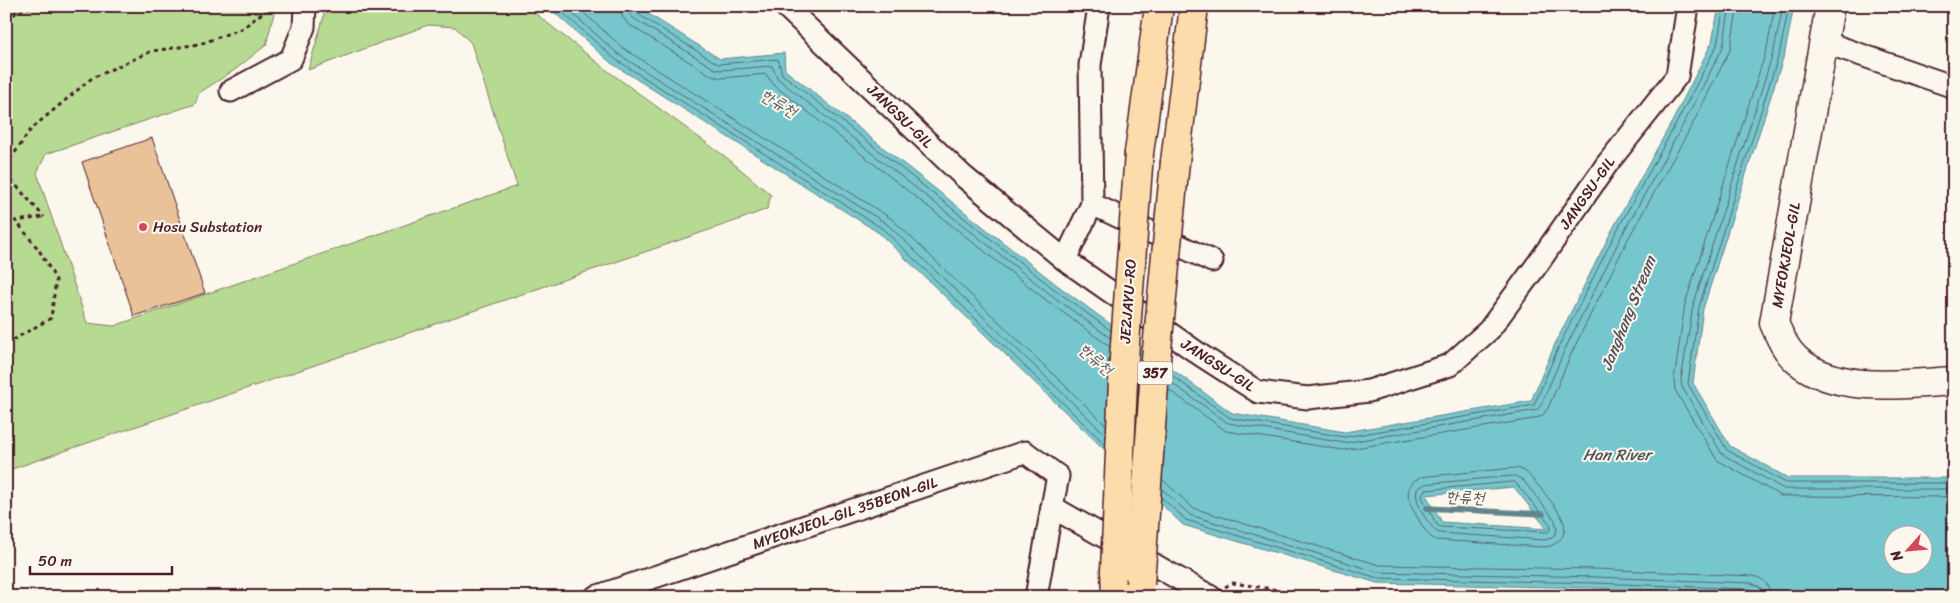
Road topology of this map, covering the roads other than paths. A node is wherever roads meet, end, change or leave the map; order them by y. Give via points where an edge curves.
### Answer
1 (305, 6) edge
2 (785, 6) edge
3 (1099, 6) edge
4 (1159, 6) edge
5 (1194, 6) edge
6 (1688, 6) edge
7 (1830, 6) edge
8 (1824, 42) junction
9 (1954, 86) edge
10 (231, 91) dead end
11 (1092, 204) junction
12 (1065, 260) junction
13 (1212, 261) dead end
14 (1954, 381) edge
15 (1052, 507) junction
16 (1141, 590) edge
17 (595, 597) edge
18 (1036, 597) edge
19 (1116, 597) edge
20 (1211, 597) edge

1 - 10 street via 304,28 291,60
2 - 12 street, JANGSU-GIL via 963,176
3 - 11 street via 1090,65
4 - 19 highway, JE2JAYU-RO / 357, bridge via 1139,153 1124,358
5 - 16 highway, 357, bridge via 1155,370
6 - 12 street, JANGSU-GIL via 1677,76 1607,164 1489,330 1450,365 1369,391 1308,398 1258,392
7 - 8 street, MYEOKJEOL-GIL
8 - 9 street
8 - 14 street, MYEOKJEOL-GIL via 1774,323 1784,345 1798,361 1813,371 1840,380 1886,386
11 - 12 street
11 - 13 street
15 - 17 street, MYEOKJEOL-GIL 35BEON-GIL via 1058,476 1025,452
15 - 18 street
15 - 20 street

